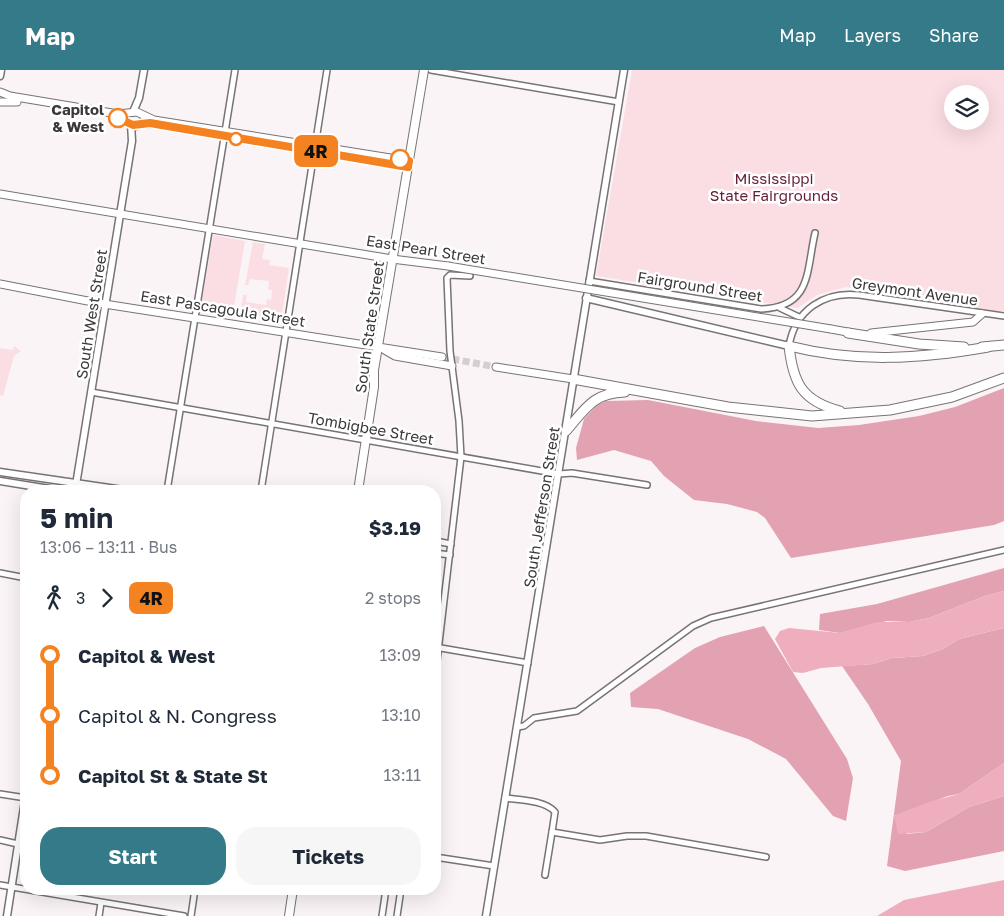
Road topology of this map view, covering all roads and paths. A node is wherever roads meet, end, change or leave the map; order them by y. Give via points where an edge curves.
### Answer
1 (2, 70) edge
2 (144, 70) edge
3 (236, 70) edge
4 (327, 70) edge
5 (424, 70) edge
6 (431, 70) edge
7 (476, 70) edge
8 (624, 70) edge
9 (0, 76) edge
10 (473, 77) junction
11 (0, 92) edge
12 (139, 98) junction
13 (0, 102) edge
14 (619, 102) junction
15 (132, 113) junction
16 (141, 114) junction
17 (135, 124) junction
18 (225, 134) junction
19 (315, 148) junction
20 (409, 164) junction
21 (0, 194) edge
22 (120, 215) junction
23 (210, 229) junction
24 (815, 233) dead end
25 (300, 243) junction
26 (392, 259) junction
27 (470, 276) dead end
28 (589, 280) junction
29 (0, 284) edge
30 (586, 298) junction
31 (105, 304) junction
32 (780, 308) junction
33 (982, 314) junction
34 (1004, 316) edge
35 (195, 318) junction
36 (799, 318) junction
37 (285, 333) junction
38 (848, 333) junction
39 (1004, 345) edge
40 (789, 346) junction
41 (988, 347) junction
42 (380, 349) junction
43 (442, 357) tunnel mouth
44 (452, 366) junction
45 (496, 367) tunnel mouth
46 (1004, 378) edge
47 (573, 379) junction
48 (641, 391) junction
49 (91, 392) junction
50 (180, 407) junction
51 (849, 413) junction
52 (270, 423) junction
53 (566, 431) junction
54 (366, 440) junction
55 (461, 457) junction
56 (0, 472) edge
57 (559, 474) junction
58 (0, 481) edge
59 (76, 483) junction
60 (25, 485) edge
61 (90, 485) edge
62 (168, 485) edge
63 (262, 485) edge
64 (359, 485) edge
65 (647, 485) dead end
66 (441, 542) edge
67 (451, 544) junction
68 (1004, 550) edge
69 (441, 553) edge
70 (450, 555) junction
71 (0, 573) edge
72 (20, 577) edge
73 (441, 619) edge
74 (441, 649) edge
75 (528, 663) junction
76 (517, 727) junction
77 (0, 794) edge
78 (20, 797) edge
79 (505, 798) junction
80 (20, 832) edge
81 (552, 832) junction
82 (0, 840) edge
83 (18, 844) junction
84 (766, 857) dead end
85 (441, 858) edge
86 (494, 866) junction
87 (545, 875) dead end
88 (0, 885) edge
89 (12, 887) junction
90 (20, 888) edge
91 (56, 895) edge
92 (194, 895) edge
93 (292, 895) edge
94 (385, 895) edge
95 (400, 895) edge
96 (101, 903) junction
97 (7, 916) edge
98 (99, 916) edge
99 (184, 916) edge
100 (192, 916) edge
101 (289, 916) edge
102 (382, 916) edge
103 (397, 916) edge
104 (486, 916) edge

1 - 9 street
2 - 12 street
3 - 18 street
4 - 19 street
5 - 20 main road, South State Street
6 - 10 street
7 - 10 street
8 - 14 street, South Jefferson Street
10 - 14 street
11 - 13 main road
11 - 15 main road via 117,114
12 - 15 street
12 - 16 street
13 - 17 main road via 12,101 118,118
14 - 28 street, South Jefferson Street
15 - 16 main road
15 - 17 main road
16 - 17 main road
16 - 18 main road via 154,120
17 - 18 main road via 150,123
17 - 22 street, South West Street
18 - 19 main road
18 - 23 street
19 - 20 main road
19 - 25 street
20 - 26 main road, South State Street
21 - 22 main road, East Pearl Street
22 - 23 main road, East Pearl Street
22 - 31 street, South West Street
23 - 25 main road, East Pearl Street
23 - 35 street
24 - 32 street, Fairground Street via 804,289
25 - 26 main road, East Pearl Street
25 - 37 street
26 - 38 main road, East Pearl Street, bridge
26 - 42 main road, South State Street
27 - 44 street via 450,274 446,278
28 - 30 street, South Jefferson Street
28 - 32 street, Fairground Street via 761,309
29 - 31 main road, East Pascagoula Street
30 - 40 street
30 - 47 street, South Jefferson Street
31 - 35 main road, East Pascagoula Street
31 - 49 street, South West Street
32 - 36 street
33 - 34 street, Greymont Avenue
33 - 36 street, Greymont Avenue via 846,293 819,301
33 - 38 main road, East Pearl Street via 973,322 884,334
35 - 37 main road, East Pascagoula Street
35 - 50 street
36 - 40 street, Greymont Avenue
37 - 42 main road, East Pascagoula Street
37 - 52 street
38 - 41 highway via 944,346
39 - 41 highway
40 - 41 highway via 843,357 885,359 935,356
40 - 51 highway via 792,370 804,393 824,407
42 - 43 main road, East Pascagoula Street
42 - 44 main road via 394,356
42 - 54 main road, South State Street
44 - 55 street
45 - 47 main road
46 - 51 highway via 952,397 890,410
47 - 48 highway
47 - 53 street, South Jefferson Street
48 - 51 highway via 773,413 812,416
48 - 53 highway via 613,392 599,397 587,405
49 - 50 street, Tombigbee Street
49 - 59 street, South West Street
50 - 52 street, Tombigbee Street
50 - 62 street
52 - 54 street, Tombigbee Street
52 - 63 street
53 - 57 street, South Jefferson Street
54 - 55 street, Tombigbee Street
54 - 64 main road, South State Street
55 - 57 street, Tombigbee Street
55 - 67 street
56 - 59 street
57 - 65 street, Tombigbee Street via 572,473
57 - 75 street, South Jefferson Street
58 - 60 street
59 - 61 street
66 - 67 street
67 - 70 street
68 - 76 street via 711,618 693,626 577,711 534,718
69 - 70 street
70 - 73 street
71 - 72 street
74 - 75 street
75 - 76 street, South Jefferson Street
76 - 79 street, South Jefferson Street
77 - 78 street
79 - 81 street via 552,809
79 - 86 street, South Jefferson Street
80 - 83 street
81 - 84 street via 600,840 646,836
81 - 87 street
82 - 83 street
83 - 89 street
85 - 86 street
86 - 104 street, South Jefferson Street
88 - 89 street
89 - 90 street
89 - 97 street
91 - 96 street
92 - 100 street
93 - 101 main road
94 - 102 street
95 - 103 street
96 - 98 street
96 - 99 street

